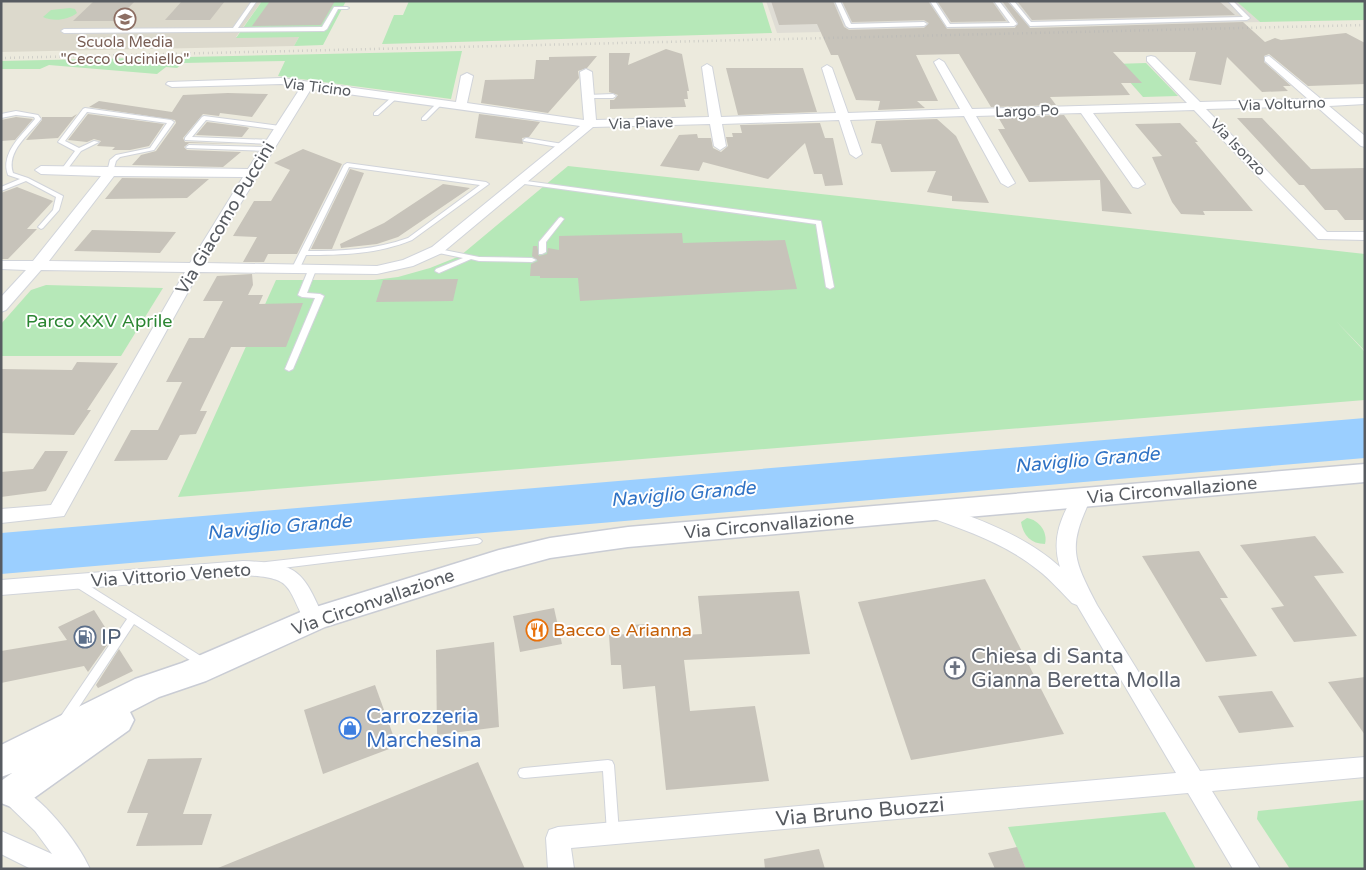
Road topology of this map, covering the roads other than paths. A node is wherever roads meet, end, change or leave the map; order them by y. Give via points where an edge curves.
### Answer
1 (838, 1) edge
2 (932, 1) edge
3 (996, 1) edge
4 (1011, 1) edge
5 (1230, 1) edge
6 (254, 2) edge
7 (347, 8) dead end
8 (924, 24) dead end
9 (234, 30) junction
10 (64, 31) dead end
11 (1152, 59) dead end
12 (1269, 59) dead end
13 (939, 62) dead end
14 (707, 68) dead end
15 (827, 68) dead end
16 (586, 72) dead end
17 (467, 76) dead end
18 (172, 84) dead end
19 (308, 85) junction
20 (613, 96) dead end
21 (395, 97) junction
22 (587, 97) junction
23 (1365, 101) edge
24 (440, 103) junction
25 (1318, 103) junction
26 (461, 106) junction
27 (1199, 106) junction
28 (1085, 110) junction
29 (968, 113) junction
30 (376, 114) dead end
31 (1, 116) edge
32 (844, 117) junction
33 (424, 119) dead end
34 (715, 121) junction
35 (590, 124) junction
36 (280, 128) junction
37 (526, 140) dead end
38 (96, 142) dead end
39 (1365, 143) edge
40 (269, 145) junction
41 (563, 146) junction
42 (720, 146) dead end
43 (189, 147) dead end
44 (79, 150) junction
45 (856, 154) dead end
46 (41, 170) dead end
47 (64, 170) junction
48 (110, 172) junction
49 (250, 173) junction
50 (26, 178) junction
51 (519, 182) junction
52 (1008, 183) dead end
53 (486, 184) junction
54 (1138, 184) dead end
55 (495, 186) dead end
56 (1, 189) edge
57 (561, 219) dead end
58 (41, 227) dead end
59 (1365, 236) edge
60 (438, 250) junction
61 (542, 252) dead end
62 (304, 253) junction
63 (468, 258) junction
64 (532, 260) dead end
65 (1, 266) edge
66 (38, 266) junction
67 (193, 269) junction
68 (295, 270) junction
69 (312, 270) junction
70 (439, 271) dead end
71 (830, 287) dead end
72 (1, 307) edge
73 (289, 369) dead end
74 (1365, 473) edge
75 (1082, 498) junction
76 (933, 511) junction
77 (1, 516) edge
78 (477, 541) dead end
79 (243, 568) junction
80 (77, 582) junction
81 (1, 588) edge
82 (1089, 609) junction
83 (133, 618) junction
84 (314, 619) junction
85 (201, 669) junction
86 (53, 737) junction
87 (1365, 768) edge
88 (524, 773) dead end
89 (1194, 784) junction
90 (6, 786) edge
91 (613, 834) junction
92 (1, 842) edge
93 (56, 869) edge
94 (76, 869) edge
95 (561, 869) edge
96 (1247, 869) edge

1 - 8 lane via 849,26
2 - 3 lane via 949,26 1014,24
4 - 5 lane via 1030,24 1247,18
6 - 9 lane
7 - 9 lane via 336,8 324,29
9 - 10 lane
11 - 27 street, Via Isonzo
12 - 25 street
13 - 29 street
14 - 34 street
15 - 32 street
16 - 22 street, Via Piave
17 - 26 street
18 - 19 street, Via Ticino via 281,81
19 - 21 street, Via Ticino
19 - 36 street, Via Giacomo Puccini
20 - 22 lane
21 - 24 street, Via Ticino
21 - 30 lane
22 - 35 street, Via Piave
23 - 25 street, Via Volturno
24 - 26 street, Via Ticino
24 - 33 lane
25 - 27 street, Via Volturno
25 - 39 street
26 - 35 street, Via Ticino
27 - 28 street, Largo Po
27 - 59 street, Via Isonzo via 1323,236
28 - 29 street, Largo Po
28 - 54 street, Largo Po
29 - 32 street, Via Piave
29 - 52 street
31 - 50 lane via 16,113 38,119 8,157 10,174
32 - 34 street, Via Piave
32 - 45 street
34 - 35 street, Via Piave
34 - 42 street
35 - 41 street
36 - 40 street, Via Giacomo Puccini
36 - 40 lane via 204,118 187,139
37 - 41 lane
38 - 44 lane
40 - 43 lane
40 - 49 street, Via Giacomo Puccini
41 - 51 street
44 - 47 lane
44 - 48 lane via 60,142 85,110 171,122 152,149 118,156 113,160
46 - 47 street
47 - 48 street
48 - 49 street
48 - 66 street
49 - 67 street, Via Giacomo Puccini
50 - 56 lane
50 - 58 lane via 60,196 56,210
51 - 60 street
51 - 71 lane via 819,222
53 - 55 lane
53 - 62 lane via 400,244 363,253
53 - 62 lane via 347,165
57 - 61 lane via 543,242
60 - 63 lane
60 - 69 street via 396,268
62 - 68 lane
63 - 64 lane
63 - 70 lane
65 - 66 street
66 - 67 street
66 - 72 street
67 - 68 street
67 - 77 street, Via Giacomo Puccini via 57,511
68 - 69 street
69 - 73 lane via 302,295 320,296
74 - 75 main road, Via Circonvallazione
75 - 76 main road, Via Circonvallazione
75 - 82 street via 1067,532 1066,549 1075,581
76 - 82 street via 977,527 1026,552 1047,566
76 - 84 main road, Via Circonvallazione via 628,537 550,548 440,578
78 - 79 lane
79 - 80 street, Via Vittorio Veneto
79 - 84 street, Via Vittorio Veneto via 280,572 293,577 301,586
80 - 81 street, Via Vittorio Veneto
80 - 83 lane
82 - 89 street
83 - 85 lane
83 - 86 lane
84 - 85 main road, Via Circonvallazione
85 - 86 main road, Via Circonvallazione via 146,688
85 - 90 main road, Via Circonvallazione
86 - 90 main road, Via Circonvallazione
87 - 89 street, Via Bruno Buozzi
88 - 91 lane via 608,765
89 - 91 street, Via Bruno Buozzi
89 - 96 street
90 - 94 street via 44,823
91 - 95 street, Via Bruno Buozzi via 558,838
92 - 93 street

